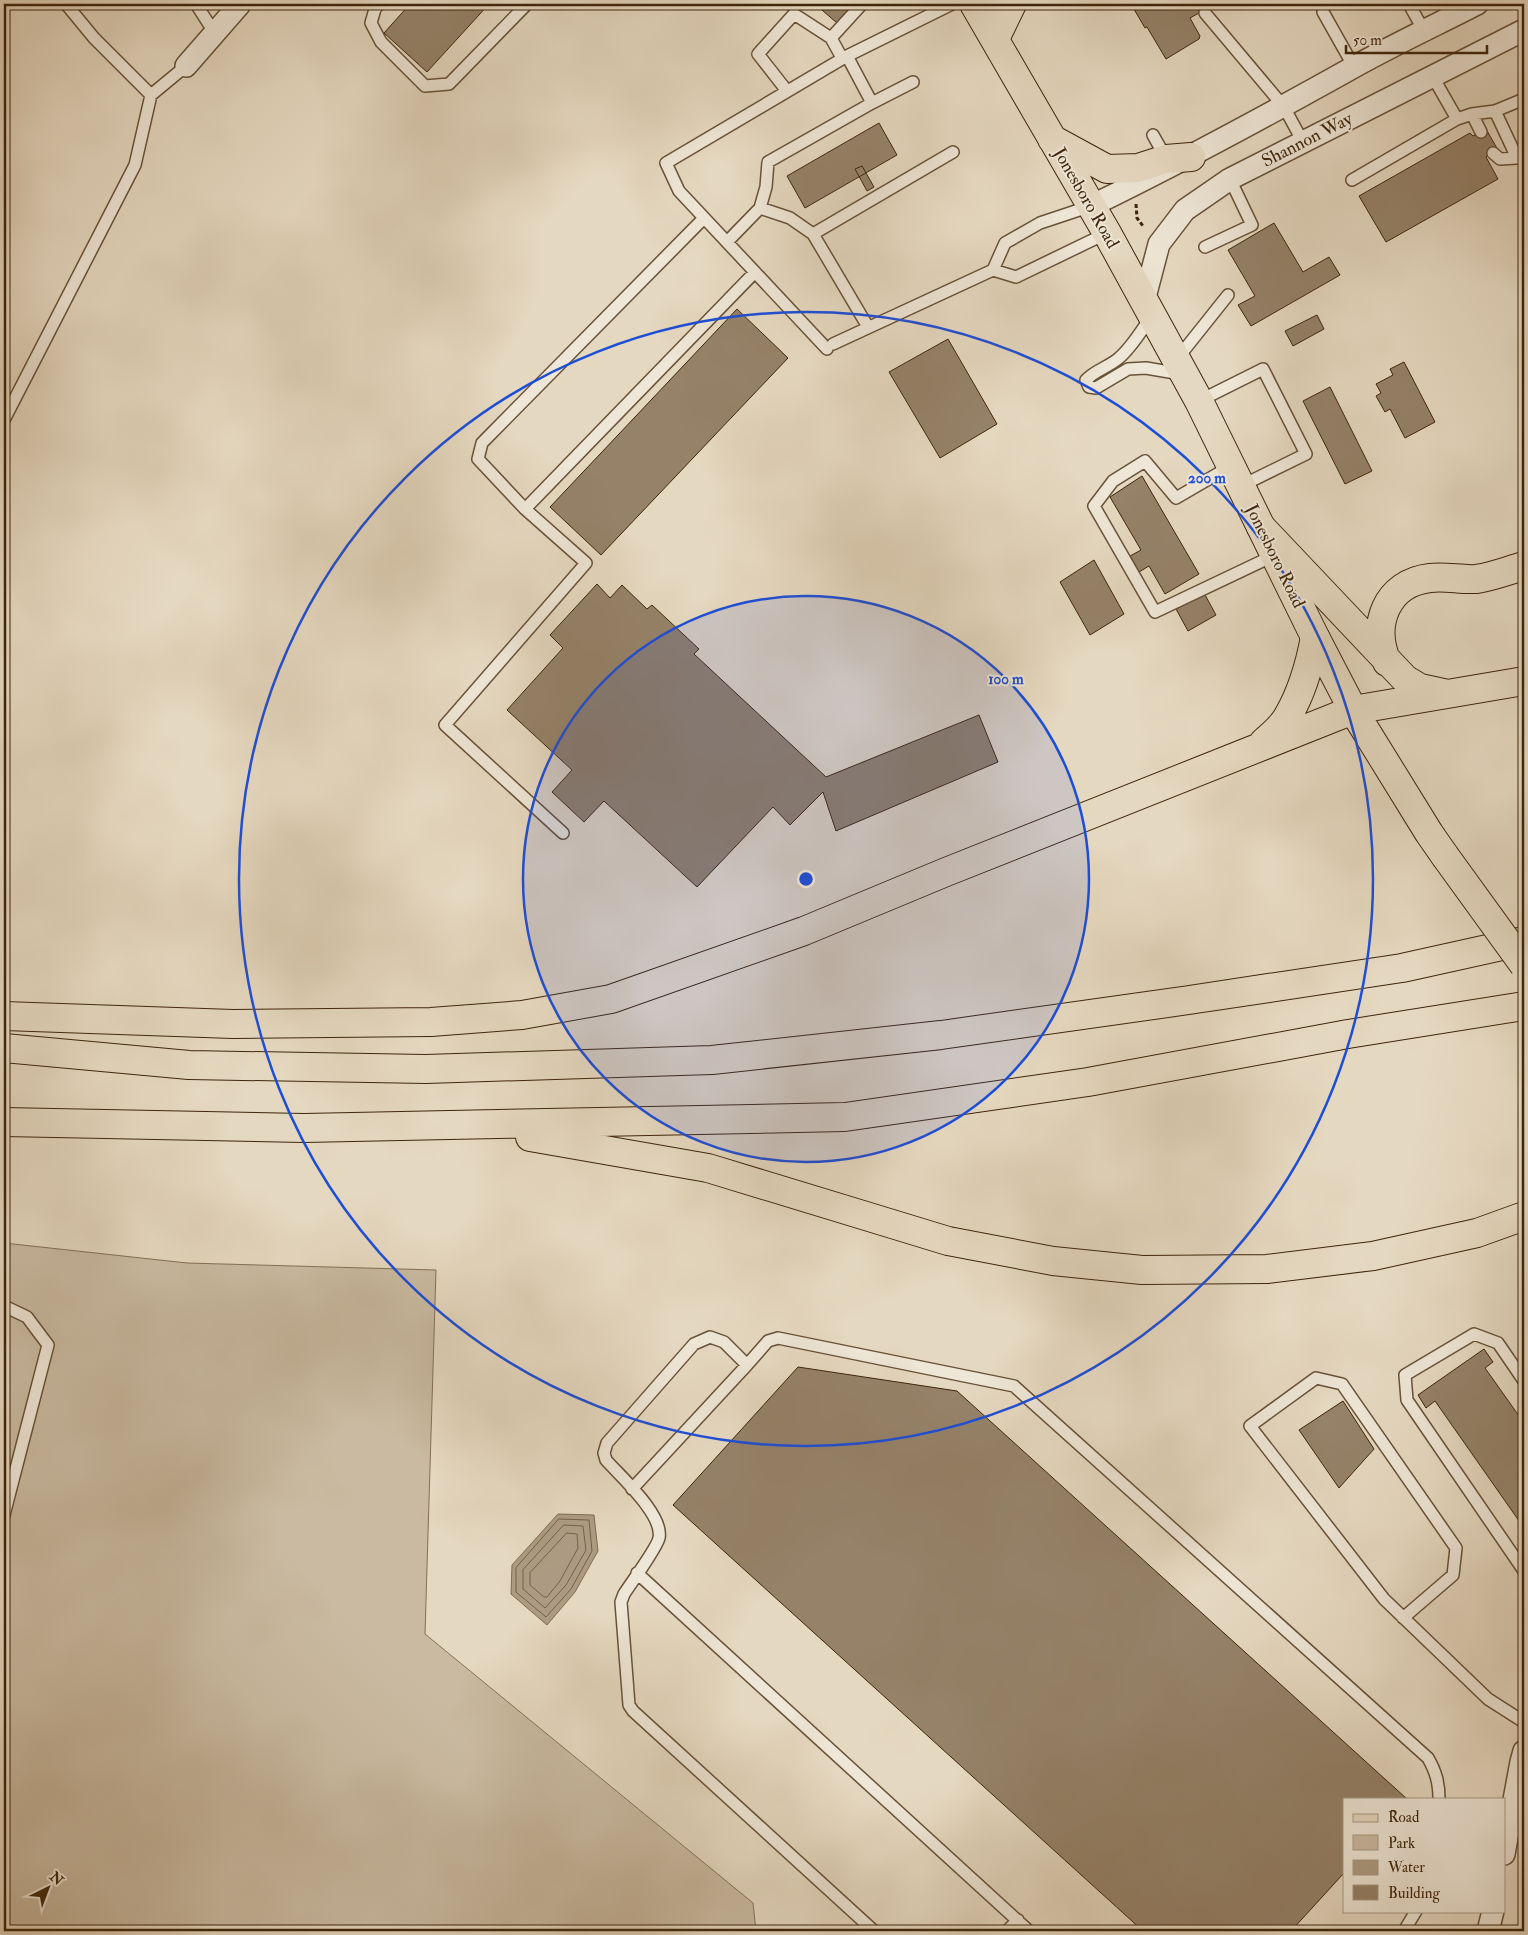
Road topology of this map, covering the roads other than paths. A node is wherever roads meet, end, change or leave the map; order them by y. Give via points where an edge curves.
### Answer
1 (66, 4) edge
2 (196, 4) edge
3 (240, 4) edge
4 (379, 4) edge
5 (526, 4) edge
6 (862, 4) edge
7 (952, 4) edge
8 (974, 4) edge
9 (1012, 4) edge
10 (1409, 4) edge
11 (1477, 4) edge
12 (796, 9) edge
13 (1323, 12) dead end
14 (1205, 13) dead end
15 (1524, 30) edge
16 (1424, 31) junction
17 (214, 32) junction
18 (831, 38) junction
19 (995, 39) junction
20 (845, 57) junction
21 (186, 66) joint
22 (1354, 67) junction
23 (1433, 76) junction
24 (913, 82) dead end
25 (787, 91) junction
26 (151, 95) junction
27 (1524, 99) edge
28 (872, 103) junction
29 (1284, 107) junction
30 (1495, 111) junction
31 (1472, 114) junction
32 (1457, 119) junction
33 (1481, 132) dead end
34 (1153, 135) dead end
35 (1052, 139) junction
36 (1303, 142) junction
37 (953, 152) dead end
38 (1493, 153) dead end
39 (1521, 156) edge
40 (1176, 161) junction
41 (1230, 179) junction
42 (1352, 180) dead end
43 (1091, 206) junction
44 (760, 208) junction
45 (704, 218) junction
46 (1107, 233) junction
47 (813, 234) junction
48 (727, 242) junction
49 (1205, 247) dead end
50 (993, 270) junction
51 (755, 272) junction
52 (1228, 295) dead end
53 (1148, 308) junction
54 (868, 327) junction
55 (1181, 367) junction
56 (1199, 401) junction
57 (4, 420) edge
58 (1236, 476) junction
59 (525, 509) junction
60 (1261, 527) junction
61 (1275, 555) junction
62 (1524, 566) edge
63 (1315, 638) junction
64 (1387, 662) junction
65 (1524, 681) edge
66 (1444, 694) junction
67 (1353, 710) junction
68 (1258, 748) junction
69 (563, 833) dead end
70 (1524, 941) edge
71 (1524, 965) edge
72 (1524, 1006) edge
73 (4, 1016) edge
74 (4, 1048) edge
75 (4, 1122) edge
76 (470, 1126) junction
77 (1524, 1216) edge
78 (4, 1306) edge
79 (747, 1365) junction
80 (1524, 1381) edge
81 (632, 1489) junction
82 (4, 1515) edge
83 (1524, 1571) edge
84 (638, 1573) junction
85 (1403, 1618) junction
86 (1524, 1722) edge
87 (1524, 1751) edge
88 (1439, 1798) edge
89 (1506, 1843) edge
90 (1415, 1912) edge
91 (1493, 1912) edge
92 (1018, 1920) junction
93 (874, 1931) edge
94 (1008, 1931) edge
95 (1029, 1931) edge
96 (1404, 1931) edge
97 (1488, 1931) edge

1 - 26 lane via 94,38
2 - 17 lane
3 - 17 street
4 - 5 lane via 371,23 381,42 425,86 449,84
6 - 18 lane
7 - 20 lane
8 - 19 main road, Jonesboro Road
9 - 19 main road
10 - 16 lane
11 - 16 street
12 - 18 lane
12 - 25 lane via 758,54
13 - 22 lane
14 - 29 lane
15 - 23 street, Shannon Way
16 - 22 street
17 - 21 street
18 - 20 lane
19 - 35 main road, Jonesboro Road
20 - 25 lane
20 - 28 lane
21 - 26 lane
22 - 29 street
23 - 32 lane
23 - 36 street, Shannon Way
24 - 28 lane
25 - 45 lane via 666,163 679,191
26 - 57 lane via 135,165
27 - 30 lane
28 - 44 lane via 768,162
29 - 36 lane
29 - 40 street
30 - 31 lane
30 - 39 lane
31 - 32 lane
31 - 33 lane
32 - 42 lane
34 - 40 lane
35 - 40 main road via 1107,169 1138,168
35 - 43 main road, Jonesboro Road
36 - 41 street, Shannon Way
37 - 47 lane
38 - 39 lane via 1500,159
40 - 43 street
41 - 49 lane via 1252,225
41 - 53 street, Shannon Way via 1185,210 1159,244
43 - 46 main road, Jonesboro Road
43 - 50 lane via 1040,223 1005,243
44 - 47 lane via 790,218
44 - 48 lane
45 - 48 lane
45 - 59 lane via 482,443 478,459
46 - 50 lane via 1016,277
46 - 53 main road, Jonesboro Road
47 - 54 lane
48 - 51 lane
50 - 54 lane
51 - 54 lane via 830,346
51 - 59 lane
52 - 55 lane
53 - 55 main road, Jonesboro Road
53 - 55 lane via 1133,344 1118,359 1090,375 1086,383 1096,388 1128,369
55 - 56 main road, Jonesboro Road
56 - 58 main road, Jonesboro Road
56 - 58 lane via 1263,369 1306,454
58 - 60 main road, Jonesboro Road
58 - 61 lane via 1176,498 1146,461 1113,481 1094,506 1155,612
59 - 69 lane via 586,563 446,725
60 - 61 main road, Jonesboro Road
60 - 64 main road
61 - 63 main road, Jonesboro Road
62 - 64 main road via 1477,579 1431,578 1403,588 1388,604 1380,627 1382,651
63 - 67 main road, Jonesboro Road
63 - 68 main road via 1302,686 1288,717
64 - 66 main road via 1420,688
65 - 66 main road
66 - 67 main road
67 - 68 main road
67 - 71 main road, Jonesboro Road, bridge via 1429,833
68 - 73 main road via 804,931 611,999 522,1015 430,1022 232,1024
70 - 74 main road via 1402,968 1198,999 941,1035 712,1060 426,1069 189,1065
72 - 76 main road via 1348,1034 1088,1082 845,1118
75 - 76 main road via 304,1128
76 - 77 main road via 708,1168 948,1241 1053,1261 1142,1270 1267,1269 1373,1256 1477,1233
78 - 82 lane via 27,1317 48,1345
79 - 81 lane
79 - 81 lane via 724,1342 710,1337 694,1344 607,1443 606,1460
79 - 88 lane via 768,1341 778,1338 1014,1386 1428,1758 1436,1771
80 - 83 lane via 1498,1343 1474,1334 1405,1375 1407,1400
81 - 84 lane via 651,1511 658,1525 659,1538
84 - 92 lane
84 - 93 lane via 621,1602 629,1705
85 - 85 lane via 1384,1599 1250,1426 1316,1378 1342,1384 1456,1548 1453,1575
85 - 86 lane via 1488,1699
87 - 89 street
90 - 96 lane
91 - 97 street
92 - 94 lane
92 - 95 lane

